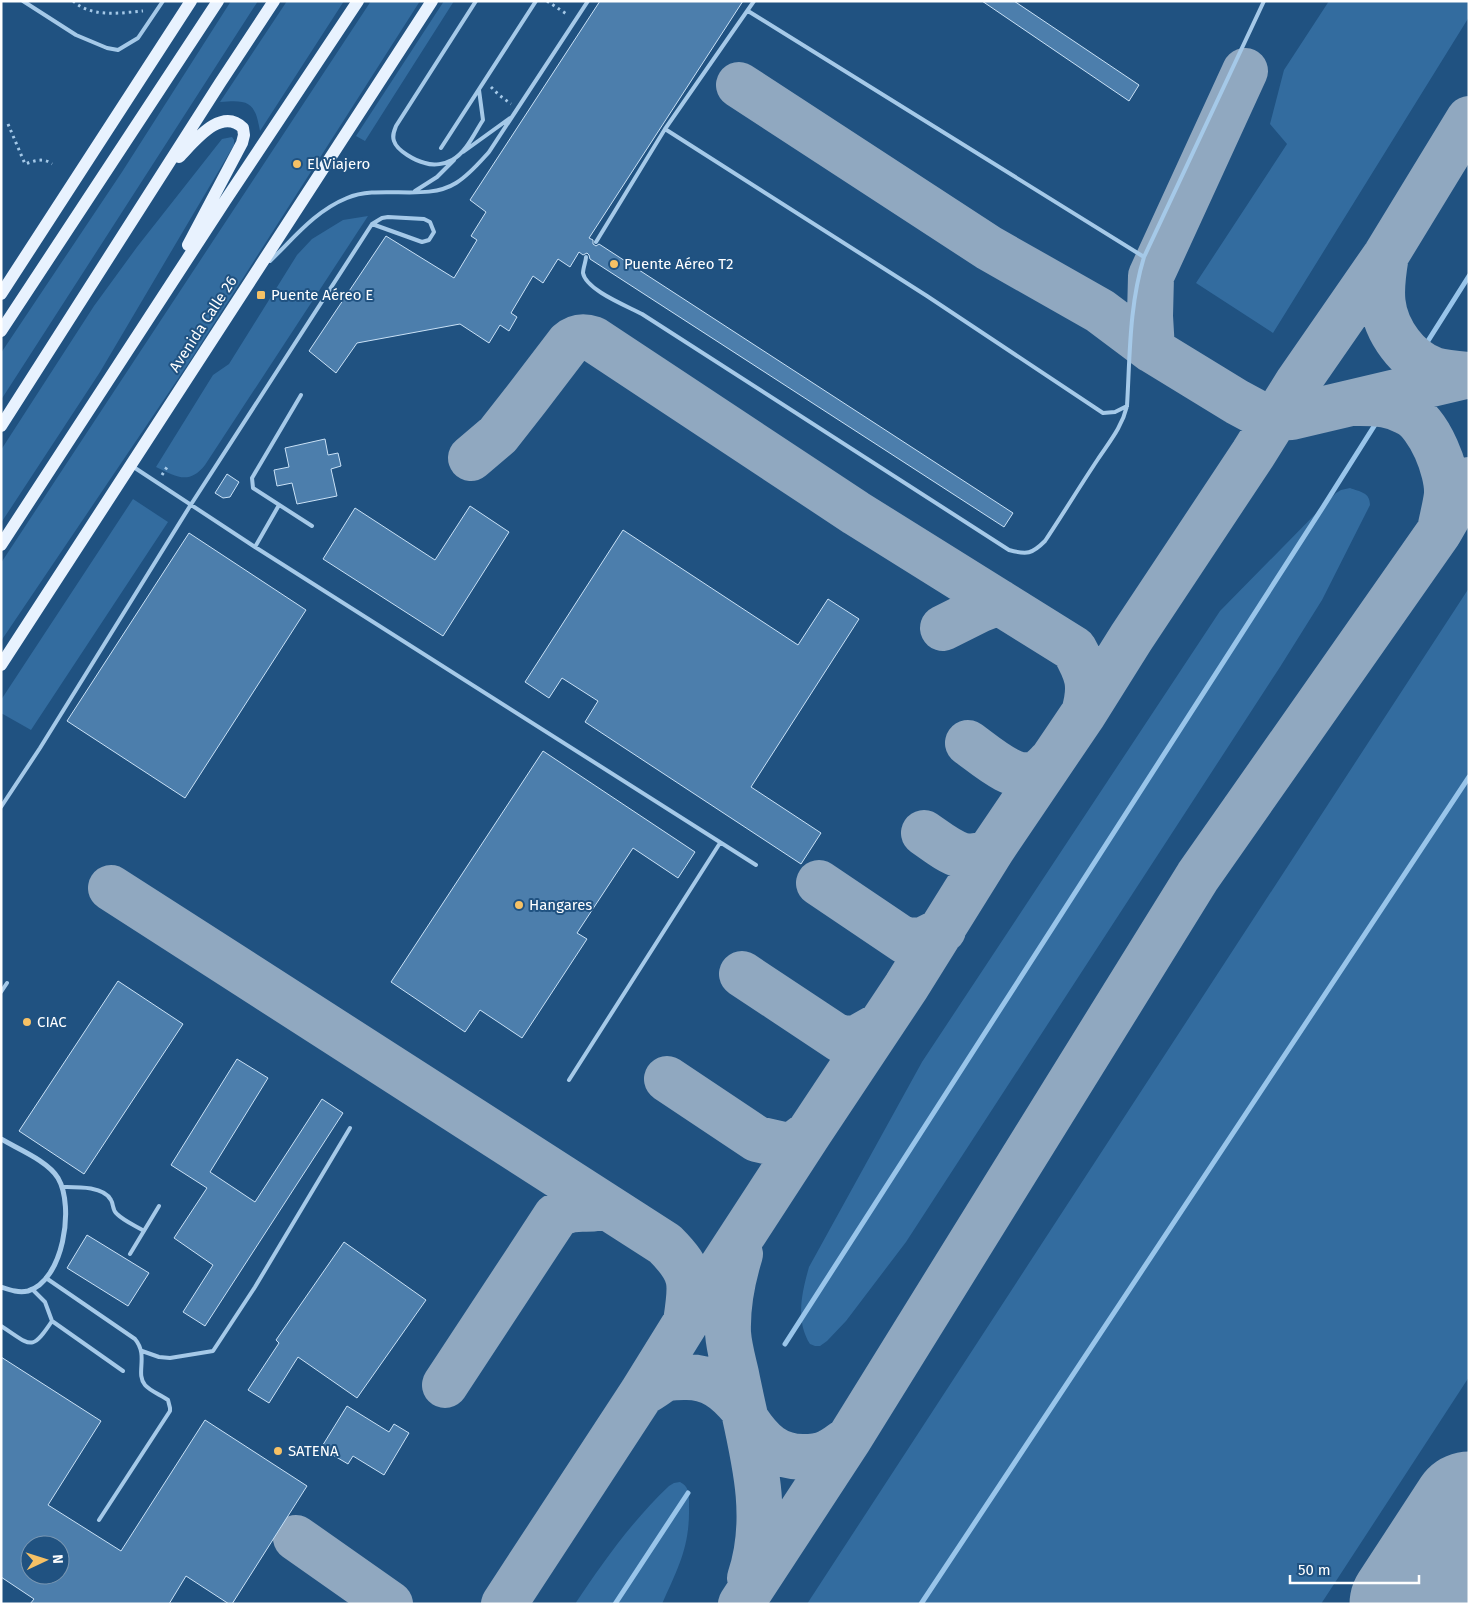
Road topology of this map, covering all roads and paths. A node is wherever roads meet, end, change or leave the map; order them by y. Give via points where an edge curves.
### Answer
1 (23, 1) edge
2 (73, 1) edge
3 (163, 1) edge
4 (191, 1) edge
5 (218, 1) edge
6 (274, 1) edge
7 (358, 1) edge
8 (432, 1) edge
9 (476, 1) edge
10 (536, 1) edge
11 (588, 1) edge
12 (754, 1) edge
13 (1264, 1) edge
14 (143, 10) dead end
15 (748, 11) junction
16 (484, 82) junction
17 (479, 90) junction
18 (518, 109) junction
19 (513, 117) junction
20 (8, 124) dead end
21 (665, 129) junction
22 (441, 148) dead end
23 (460, 155) junction
24 (52, 164) dead end
25 (164, 170) junction
26 (413, 192) junction
27 (372, 224) junction
28 (596, 242) dead end
29 (586, 257) dead end
30 (1144, 257) junction
31 (254, 276) junction
32 (1, 294) edge
33 (151, 316) junction
34 (1, 331) edge
35 (302, 395) dead end
36 (1128, 406) junction
37 (1, 426) edge
38 (132, 466) junction
39 (279, 504) junction
40 (190, 506) junction
41 (312, 526) dead end
42 (1, 545) edge
43 (255, 547) junction
44 (1, 665) edge
45 (1, 807) edge
46 (720, 843) junction
47 (756, 865) dead end
48 (7, 983) dead end
49 (1, 992) edge
50 (568, 1080) dead end
51 (350, 1128) dead end
52 (1, 1139) edge
53 (62, 1187) junction
54 (159, 1206) dead end
55 (144, 1230) junction
56 (130, 1254) dead end
57 (46, 1278) junction
58 (1, 1287) edge
59 (32, 1289) junction
60 (52, 1321) junction
61 (1, 1326) edge
62 (142, 1351) junction
63 (123, 1371) dead end
64 (99, 1520) dead end

1 - 3 lane via 76,35 118,50 138,38
2 - 14 path via 84,9 97,12
4 - 32 main road
5 - 34 main road
6 - 25 main road
7 - 33 main road
8 - 31 main road, Avenida Calle 26
9 - 23 lane via 394,131 398,148 425,163 438,164
10 - 16 lane
11 - 18 lane
12 - 15 lane
13 - 30 lane
15 - 21 lane
15 - 30 lane
16 - 17 lane
16 - 18 path
17 - 22 lane
17 - 23 lane via 483,120
18 - 19 lane
19 - 23 lane
19 - 26 lane via 489,152 454,184 439,190
20 - 24 path via 25,164 41,160
21 - 28 lane
21 - 36 lane via 1103,413
23 - 26 lane via 437,177
25 - 33 main road via 219,122 234,122 243,128 242,143
25 - 37 main road
26 - 31 lane via 363,193 330,206
27 - 27 lane via 388,217 424,219 432,224 434,232 429,240 422,242
27 - 40 lane
29 - 36 lane via 583,272 588,282 599,291 642,314 1009,550 1023,554 1036,550 1045,541 1118,431
30 - 36 lane via 1132,314
31 - 38 main road, Avenida Calle 26
33 - 42 main road
35 - 39 lane via 252,478 253,488
38 - 40 lane
38 - 44 main road, Avenida Calle 26
39 - 41 lane
39 - 43 lane
40 - 43 lane
40 - 45 lane
43 - 46 lane
46 - 47 lane
46 - 50 lane
48 - 49 lane
51 - 62 lane via 213,1351 170,1358
52 - 53 street via 47,1165
53 - 55 lane via 85,1186 108,1195 117,1215
53 - 57 street via 65,1233 55,1264
54 - 55 lane
55 - 56 lane
57 - 59 street
57 - 62 lane via 135,1339
58 - 59 street via 20,1292
59 - 60 lane via 46,1302
60 - 61 lane via 40,1339 31,1343
60 - 63 lane
62 - 64 lane via 143,1380 168,1400 170,1408

